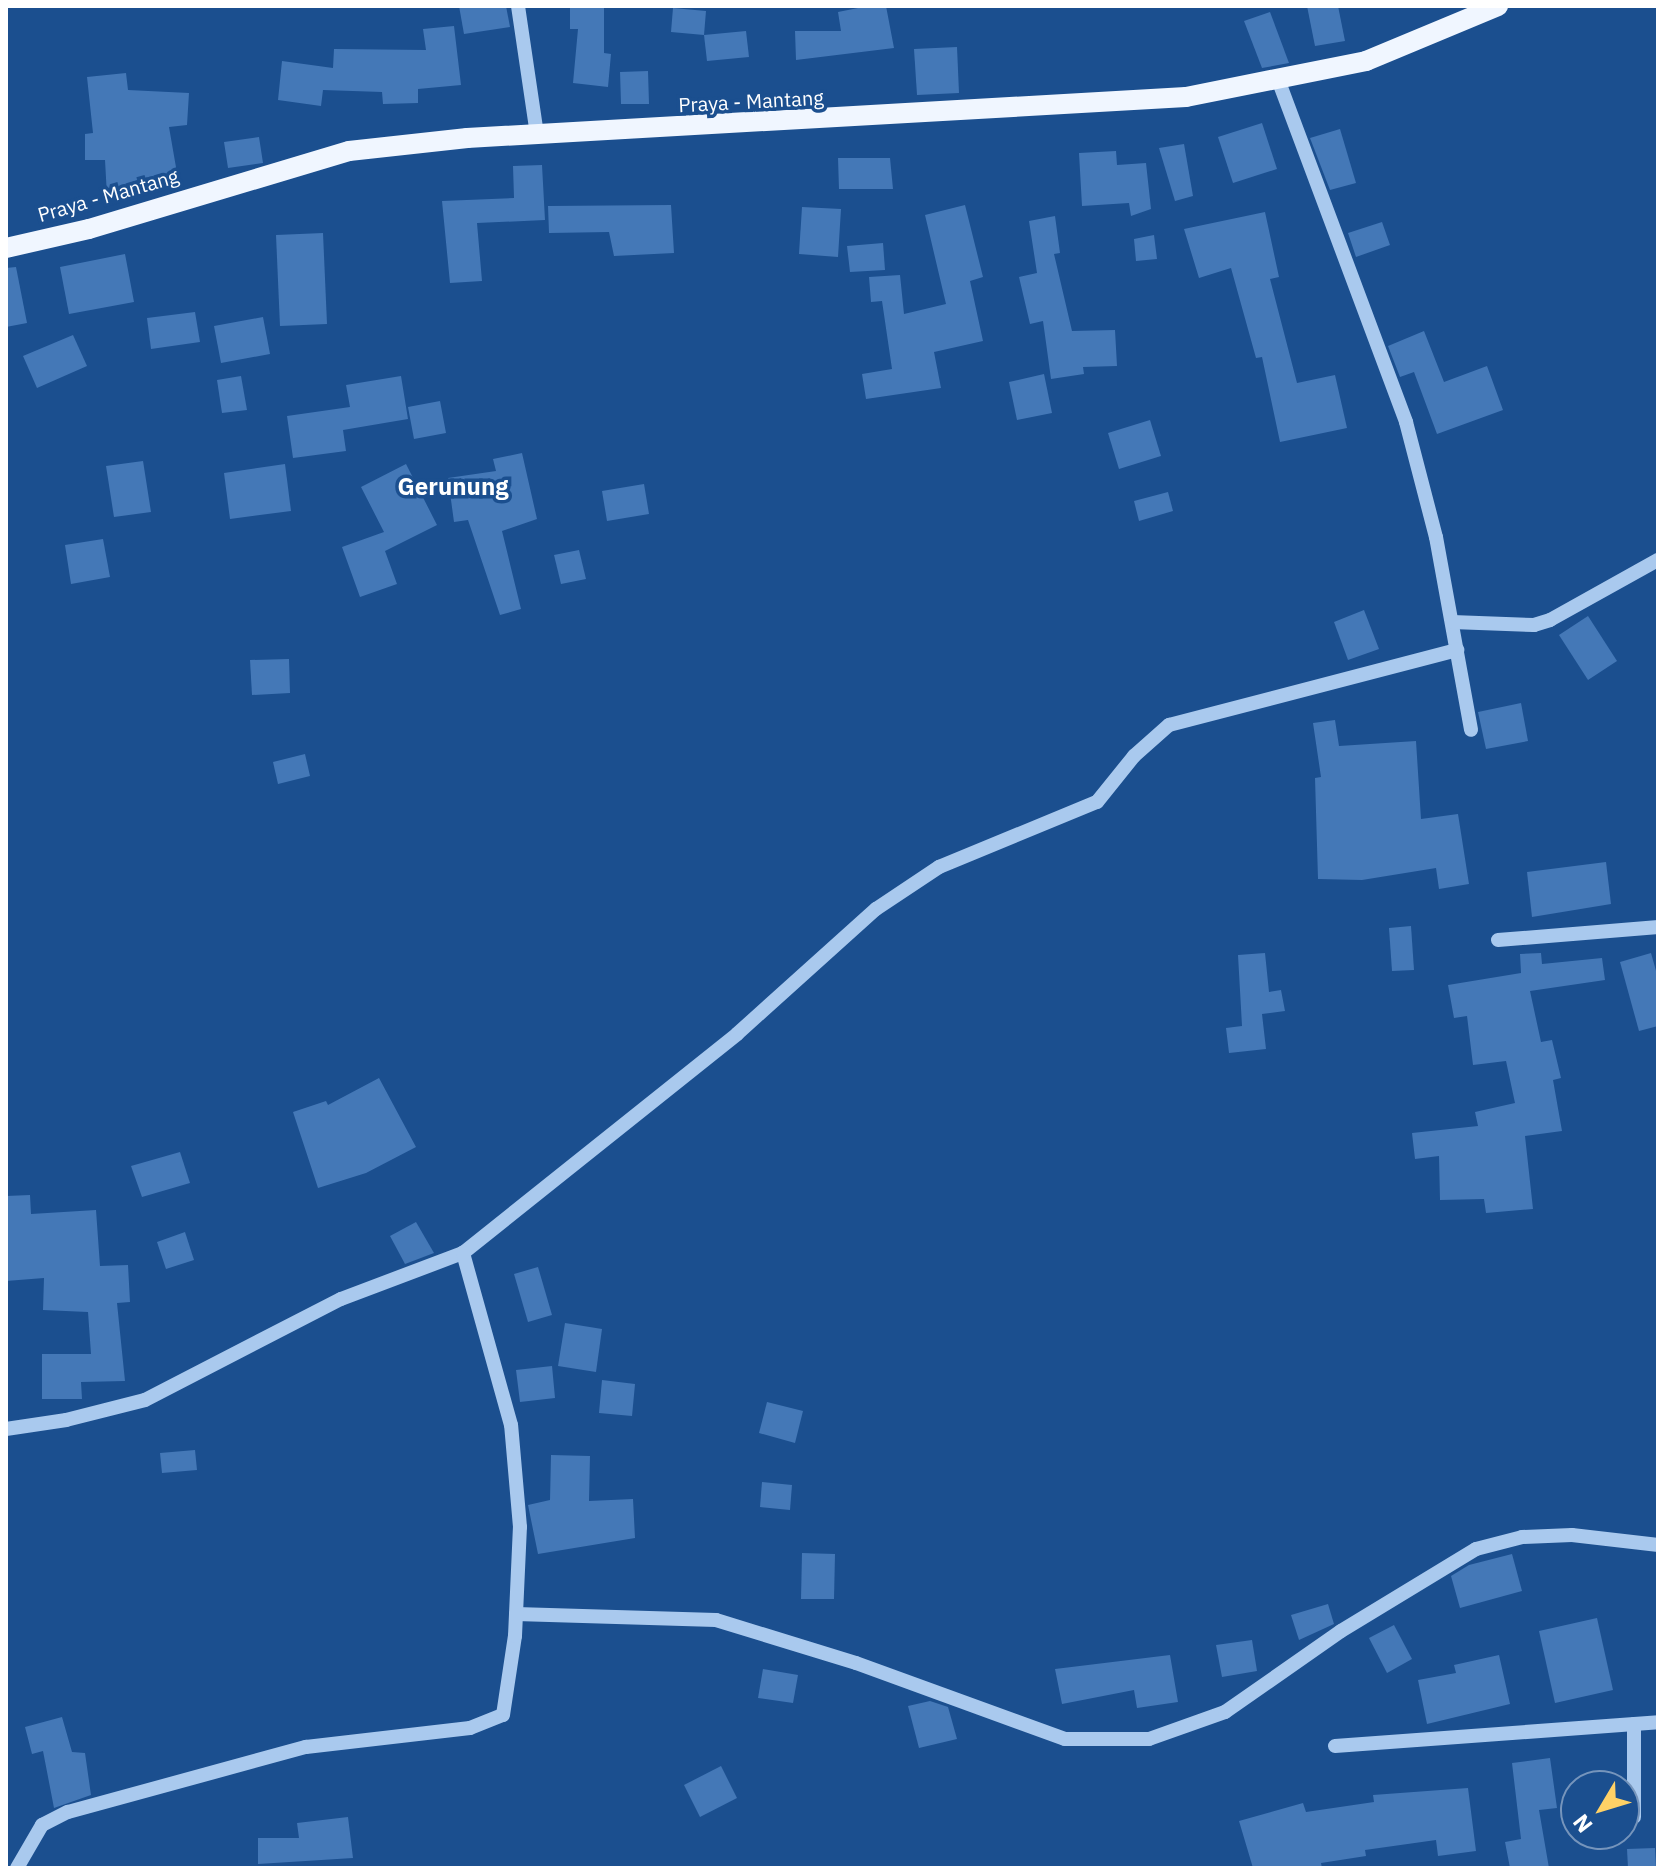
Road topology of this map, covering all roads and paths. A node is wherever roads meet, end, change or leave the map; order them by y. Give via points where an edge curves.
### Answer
1 (518, 6) edge
2 (1498, 6) edge
3 (1279, 82) junction
4 (537, 134) junction
5 (6, 248) edge
6 (1658, 560) edge
7 (1452, 622) junction
8 (1457, 650) junction
9 (1471, 730) dead end
10 (1658, 927) edge
11 (1498, 940) dead end
12 (463, 1253) junction
13 (6, 1429) edge
14 (1658, 1545) edge
15 (516, 1614) junction
16 (1658, 1722) edge
17 (1634, 1724) junction
18 (1335, 1746) dead end
19 (1634, 1770) edge
20 (17, 1868) edge

1 - 4 street
2 - 3 main road, Praya - Mantang via 1366,61
3 - 4 main road, Praya - Mantang via 1106,105
3 - 7 street via 1406,422
4 - 5 main road, Praya - Mantang via 349,151 89,229
6 - 7 street via 1534,625
7 - 8 street
8 - 9 street
8 - 12 street via 1169,725 1134,756 1097,802 939,867 876,909 737,1034
10 - 11 street
12 - 13 street via 341,1299 145,1400
12 - 15 street via 511,1425 520,1527
14 - 15 street via 1572,1535 1503,1540 1476,1549 1341,1631 1225,1712 1149,1739 1065,1739 856,1663 716,1620
15 - 20 street via 505,1708 498,1720 470,1728 306,1747 68,1812 42,1825
16 - 17 street
17 - 18 street
17 - 19 street

